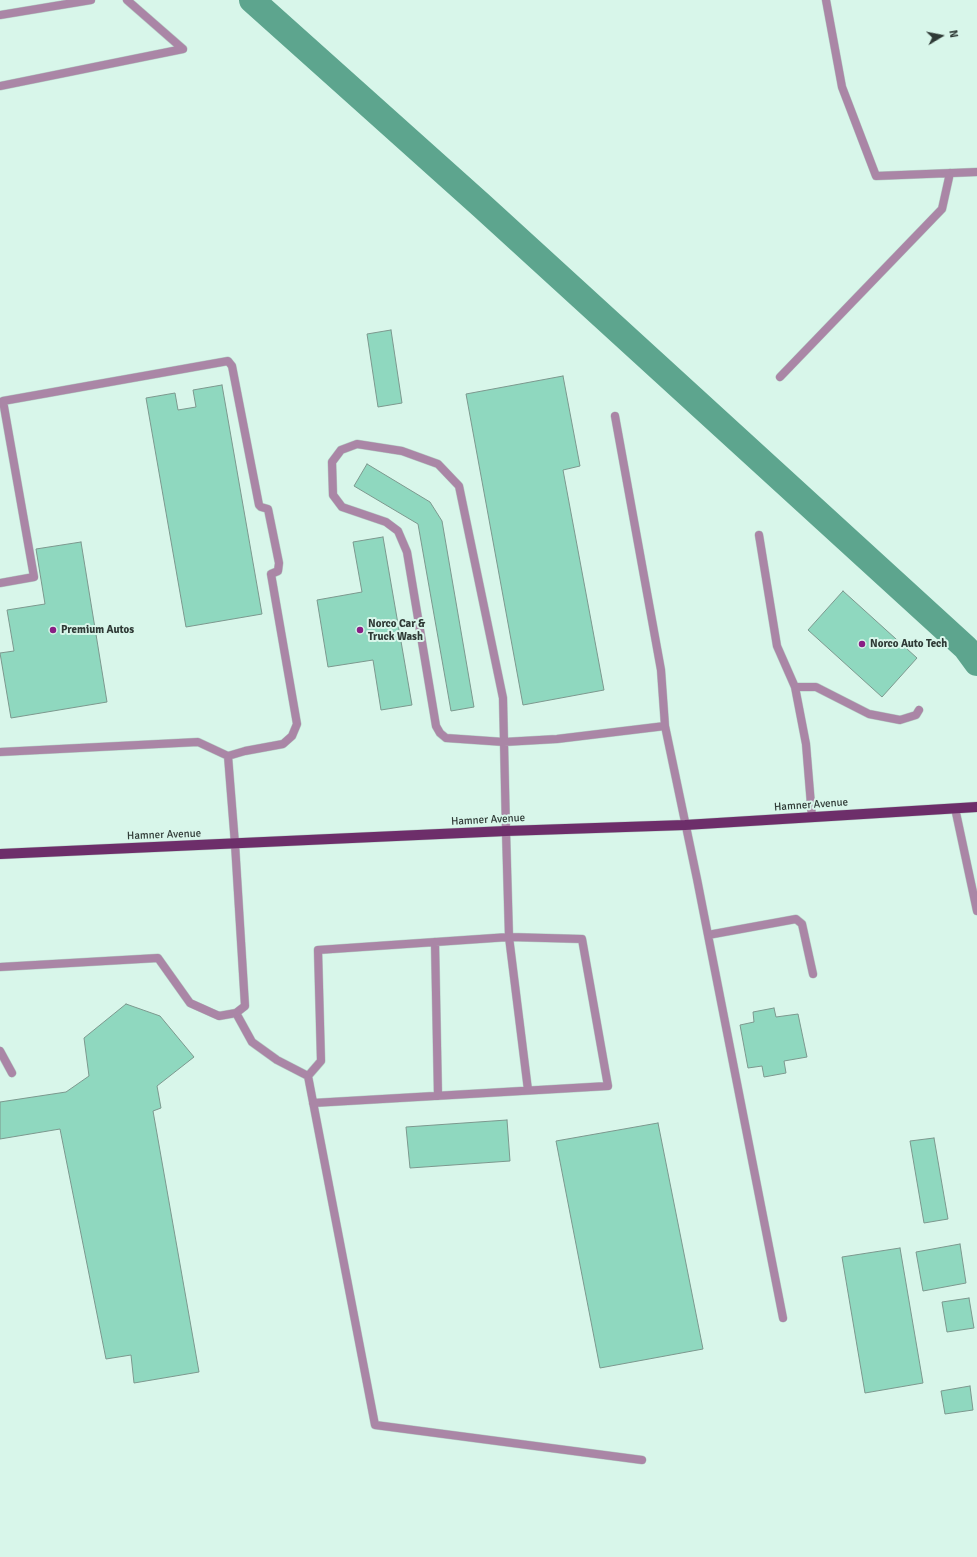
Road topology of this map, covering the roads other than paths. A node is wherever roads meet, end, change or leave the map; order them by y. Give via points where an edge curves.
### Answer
1 (91, 0) edge
2 (127, 0) edge
3 (826, 0) edge
4 (0, 15) edge
5 (0, 86) edge
6 (977, 172) edge
7 (950, 173) junction
8 (780, 377) dead end
9 (2, 401) edge
10 (615, 416) dead end
11 (759, 535) dead end
12 (0, 583) edge
13 (795, 686) junction
14 (919, 710) dead end
15 (664, 726) junction
16 (504, 742) junction
17 (0, 752) edge
18 (228, 756) junction
19 (977, 807) edge
20 (955, 808) junction
21 (812, 817) junction
22 (685, 825) junction
23 (506, 831) junction
24 (235, 844) junction
25 (0, 854) edge
26 (977, 911) edge
27 (708, 935) junction
28 (510, 937) junction
29 (435, 942) junction
30 (0, 967) edge
31 (813, 974) dead end
32 (236, 1013) junction
33 (0, 1051) edge
34 (12, 1073) dead end
35 (308, 1076) junction
36 (528, 1090) junction
37 (438, 1096) junction
38 (314, 1103) junction
39 (783, 1318) dead end
40 (642, 1460) dead end

1 - 4 lane
2 - 5 lane via 183,49
3 - 7 lane via 842,87 876,176
6 - 7 lane
7 - 8 lane via 942,209
9 - 12 lane via 34,577
9 - 18 lane via 220,362 228,361 232,366 259,505 268,509 279,563 278,571 271,574 297,724 292,736 283,744
10 - 15 lane via 661,670
11 - 13 lane via 777,646
13 - 14 lane via 816,688 869,714 900,720 916,715
13 - 21 lane via 806,744
15 - 16 lane via 557,739
15 - 22 lane
16 - 16 lane via 446,738 436,726 407,552 398,531 386,522 342,507 333,495 332,462 341,450 357,444 402,451 438,464 459,486 503,698
16 - 23 lane
17 - 18 lane via 198,742
18 - 24 lane
19 - 20 main road, Hamner Avenue
20 - 21 main road, Hamner Avenue
20 - 26 lane
21 - 22 main road, Hamner Avenue
22 - 23 main road, Hamner Avenue
22 - 27 lane
23 - 24 main road, Hamner Avenue
23 - 28 lane
24 - 25 main road, Hamner Avenue
24 - 32 lane via 245,1006
27 - 31 lane via 796,919 802,924
27 - 39 lane
28 - 29 lane
28 - 36 lane
28 - 36 lane via 582,939 608,1086
29 - 35 lane via 318,950 321,1061
29 - 37 lane
30 - 32 lane via 158,958 190,1003 219,1016
32 - 35 lane via 252,1042 277,1060
33 - 34 lane
35 - 38 lane
36 - 37 lane
37 - 38 lane
38 - 40 lane via 375,1425

